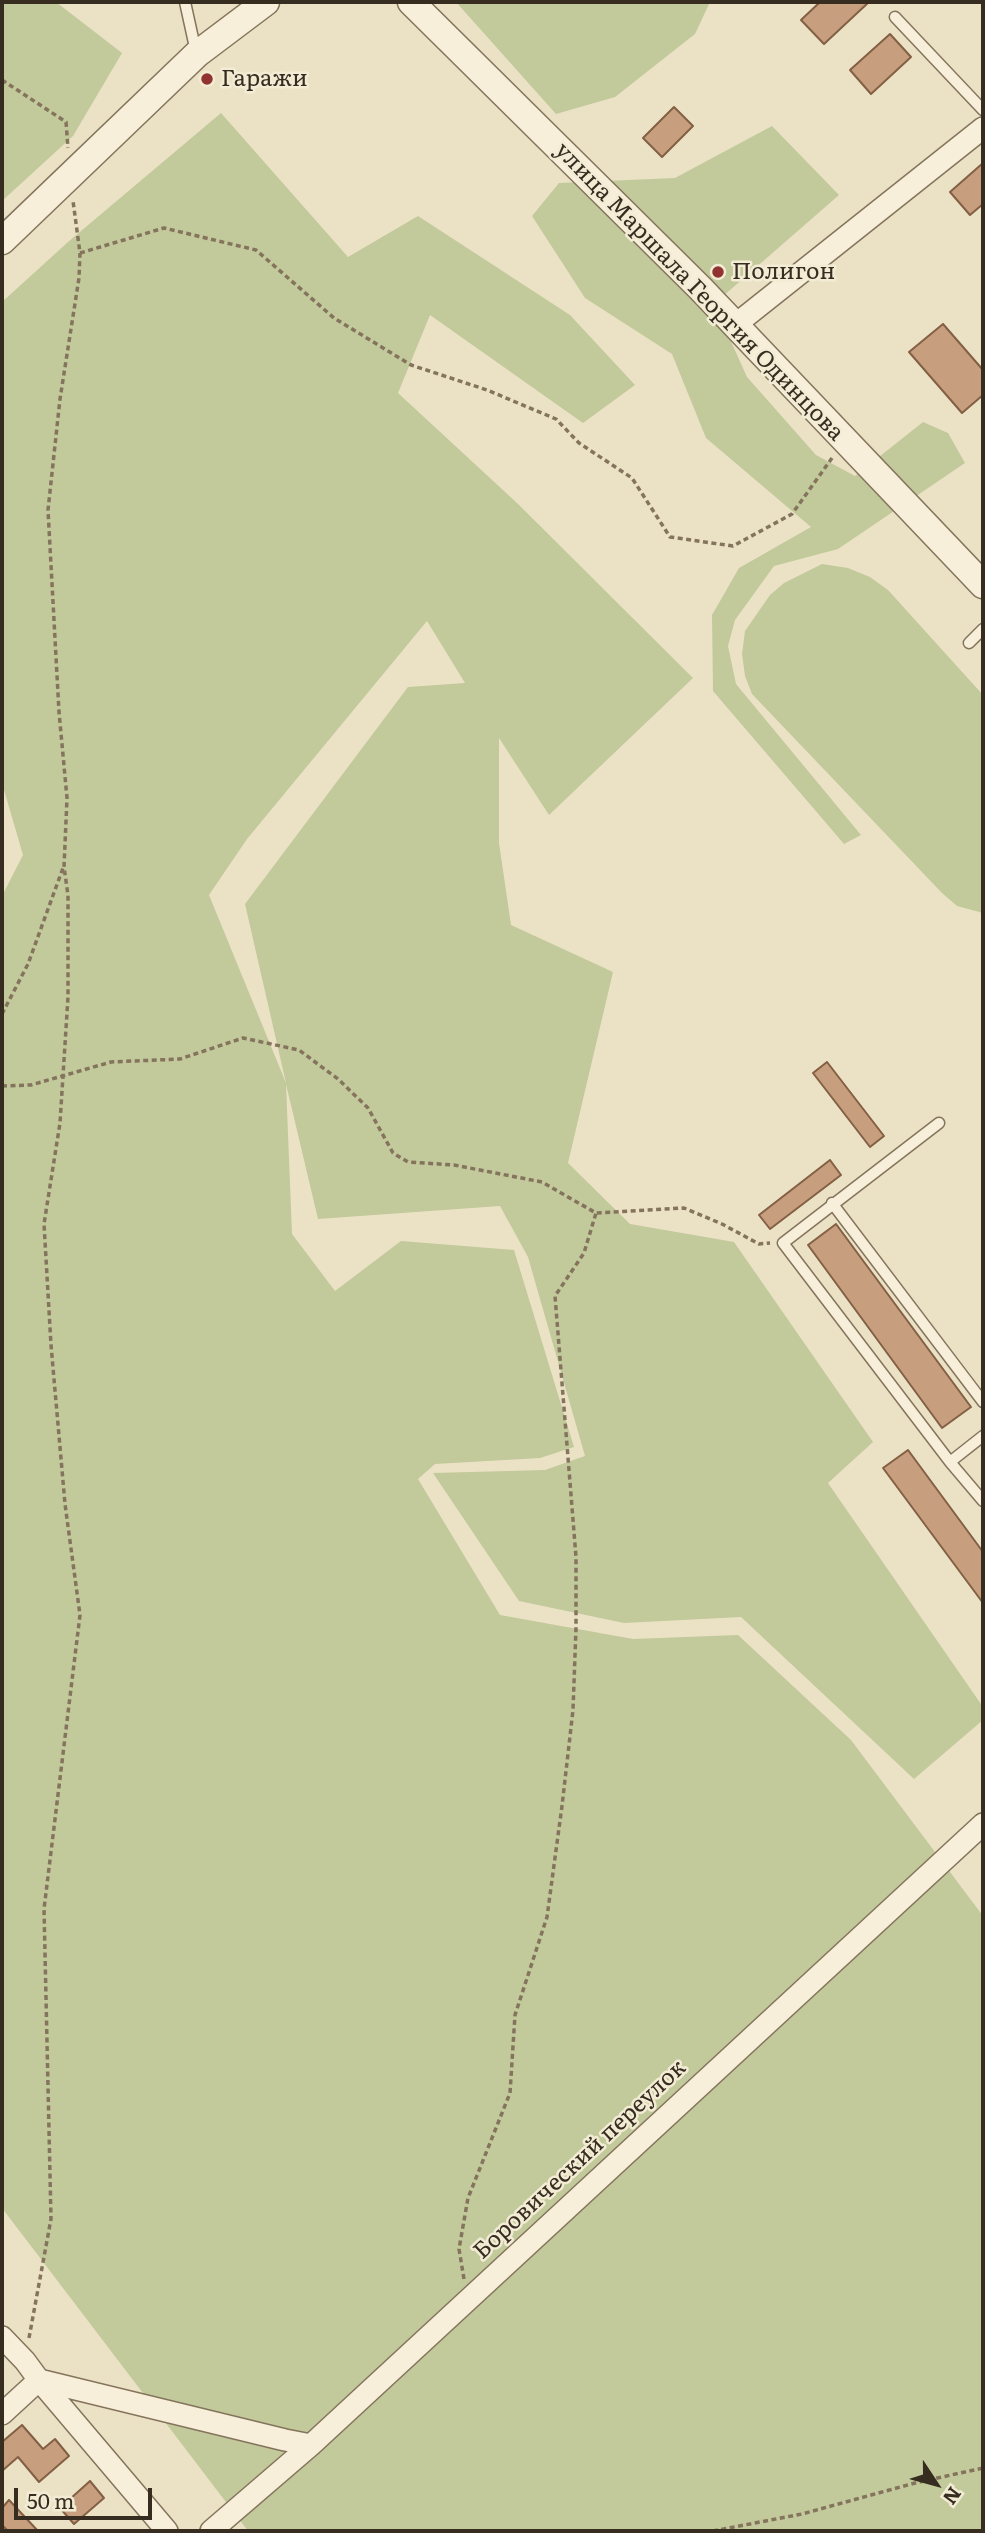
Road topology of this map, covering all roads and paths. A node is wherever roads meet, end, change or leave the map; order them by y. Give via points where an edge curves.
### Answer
1 (185, 2) edge
2 (266, 2) edge
3 (411, 2) edge
4 (895, 17) dead end
5 (197, 54) junction
6 (983, 110) edge
7 (983, 128) edge
8 (2, 241) edge
9 (735, 325) junction
10 (844, 440) junction
11 (983, 585) edge
12 (983, 629) edge
13 (969, 643) dead end
14 (64, 867) junction
15 (2, 1014) edge
16 (63, 1076) junction
17 (2, 1086) edge
18 (939, 1123) dead end
19 (832, 1203) junction
20 (596, 1213) junction
21 (783, 1242) junction
22 (983, 1402) edge
23 (983, 1436) edge
24 (950, 1462) junction
25 (983, 1501) edge
26 (983, 1824) edge
27 (467, 2300) junction
28 (2, 2337) edge
29 (25, 2361) junction
30 (39, 2380) junction
31 (2, 2414) edge
32 (311, 2445) junction
33 (983, 2468) edge
34 (167, 2531) edge
35 (211, 2531) edge
36 (713, 2531) edge

1 - 5 lane
2 - 5 street
3 - 9 street, улица Маршала Георгия Одинцова
4 - 6 lane
5 - 8 street
7 - 9 street
9 - 10 street, улица Маршала Георгия Одинцова
10 - 11 street, улица Маршала Георгия Одинцова
10 - 14 path via 792,514 733,546 670,537 632,478 579,443 556,419 411,365 334,318 256,250 164,228 80,253 48,510 67,798
12 - 13 lane
14 - 15 path via 28,964
14 - 16 path via 68,997
16 - 17 path via 31,1085
16 - 20 path via 111,1062 180,1059 243,1038 299,1050 368,1108 393,1153 408,1161 542,1182
16 - 29 path via 44,1224 60,1451 80,1615 44,1909 51,2219
18 - 19 lane
19 - 21 lane
19 - 22 lane
20 - 21 path via 684,1209 759,1244
20 - 27 path via 584,1253 555,1297 576,1569 573,1710 562,1806 547,1917 515,2015 510,2093 468,2198 459,2249
21 - 24 lane
23 - 24 lane
24 - 25 lane
26 - 27 street, Боровический переулок
27 - 32 street, Боровический переулок
28 - 29 street
29 - 30 street
30 - 31 street
30 - 32 street
30 - 34 street
32 - 35 street, Боровический переулок
33 - 36 path via 802,2514

